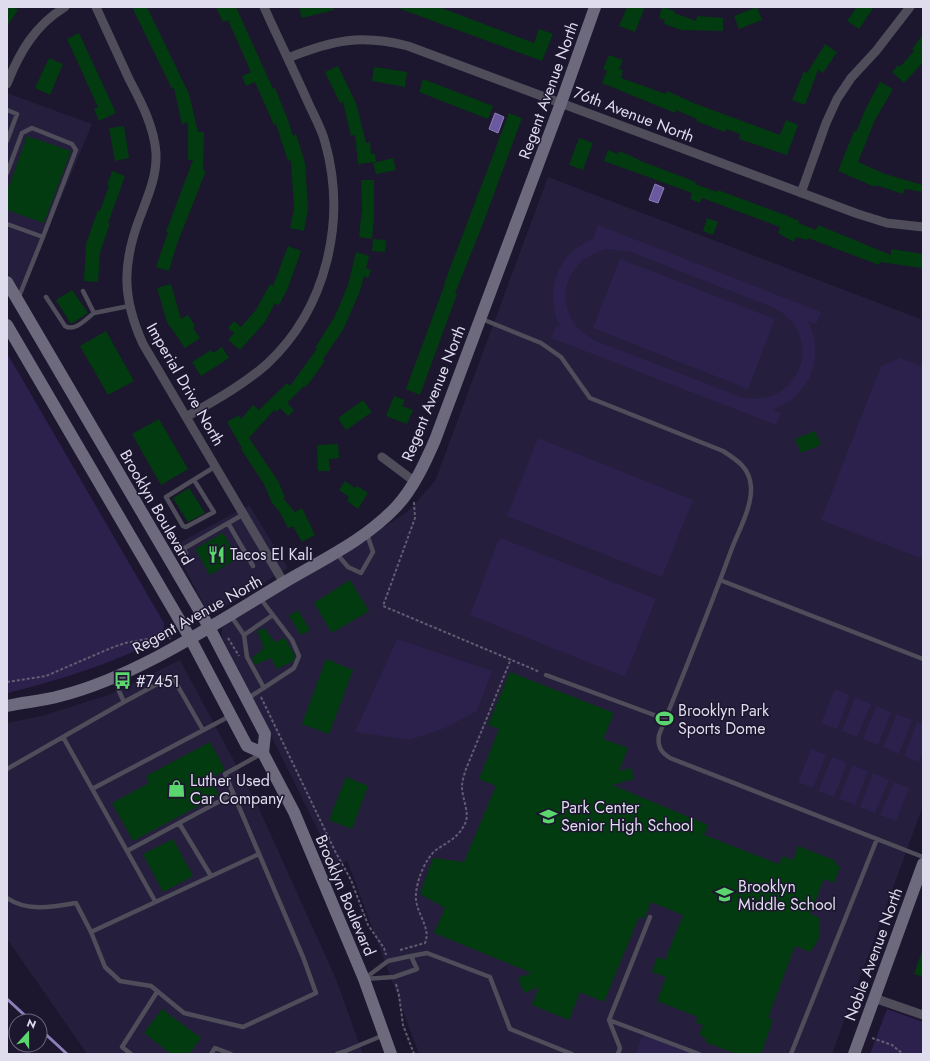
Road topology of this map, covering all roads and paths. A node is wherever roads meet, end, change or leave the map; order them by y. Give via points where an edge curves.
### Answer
1 (65, 7) edge
2 (96, 7) edge
3 (264, 7) edge
4 (595, 7) edge
5 (910, 7) edge
6 (288, 58) junction
7 (7, 84) edge
8 (561, 103) junction
9 (7, 110) edge
10 (7, 141) edge
11 (7, 173) edge
12 (801, 193) junction
13 (7, 224) edge
14 (923, 227) edge
15 (43, 237) junction
16 (7, 282) edge
17 (83, 291) dead end
18 (46, 297) dead end
19 (18, 300) junction
20 (129, 306) junction
21 (94, 313) junction
22 (480, 318) junction
23 (7, 325) edge
24 (186, 417) junction
25 (382, 457) dead end
26 (216, 466) junction
27 (194, 480) junction
28 (414, 481) junction
29 (408, 505) dead end
30 (244, 514) junction
31 (228, 523) junction
32 (367, 532) junction
33 (336, 552) junction
34 (186, 553) dead end
35 (253, 566) dead end
36 (720, 580) junction
37 (284, 582) junction
38 (259, 597) junction
39 (230, 614) junction
40 (273, 616) junction
41 (209, 627) junction
42 (174, 628) dead end
43 (244, 635) junction
44 (228, 637) dead end
45 (190, 638) junction
46 (511, 659) junction
47 (923, 659) edge
48 (242, 662) dead end
49 (546, 675) joint
50 (112, 677) junction
51 (7, 682) edge
52 (264, 688) junction
53 (258, 692) junction
54 (246, 700) junction
55 (124, 702) junction
56 (7, 706) edge
57 (232, 715) junction
58 (665, 719) junction
59 (203, 730) junction
60 (63, 737) junction
61 (263, 753) junction
62 (7, 769) edge
63 (92, 789) junction
64 (233, 794) junction
65 (179, 823) junction
66 (877, 839) junction
67 (127, 851) junction
68 (259, 854) junction
69 (923, 857) edge
70 (923, 864) edge
71 (211, 876) junction
72 (7, 898) edge
73 (155, 901) junction
74 (650, 917) dead end
75 (91, 932) junction
76 (398, 950) dead end
77 (392, 952) dead end
78 (385, 954) junction
79 (411, 956) junction
80 (388, 961) junction
81 (394, 978) junction
82 (364, 979) junction
83 (157, 992) junction
84 (874, 998) junction
85 (923, 1015) edge
86 (609, 1020) junction
87 (861, 1034) junction
88 (384, 1035) junction
89 (344, 1053) edge
90 (131, 1054) edge
91 (211, 1054) edge
92 (231, 1054) edge
93 (337, 1054) edge
94 (391, 1054) edge
95 (414, 1054) edge
96 (572, 1054) edge
97 (618, 1054) edge
98 (699, 1054) edge
99 (790, 1054) edge
100 (854, 1054) edge
101 (903, 1054) edge

1 - 7 street via 38,28 24,47
2 - 20 street, Imperial Drive North via 147,115 156,153 154,173 128,256 126,279
3 - 6 street
4 - 8 main road, Regent Avenue North
5 - 12 street via 851,78 837,99
6 - 8 street, 76th Avenue North via 337,41 385,40 419,49
6 - 24 street via 325,140 331,170 334,217 327,265 309,307 283,347 242,383
8 - 12 street, 76th Avenue North
8 - 22 main road, Regent Avenue North
9 - 10 lane via 17,114
11 - 15 lane via 22,133 32,128 72,144 76,150
12 - 14 street, 76th Avenue North via 887,223
13 - 15 lane
15 - 19 lane
16 - 19 main road, Brooklyn Boulevard
17 - 21 lane
18 - 21 lane via 65,326 69,328 74,328
19 - 41 main road, Brooklyn Boulevard
20 - 21 lane
20 - 24 street, Imperial Drive North via 143,344
22 - 28 main road, Regent Avenue North via 434,440
22 - 36 lane via 541,343 561,357 590,398 723,450 740,462 749,474 749,502
23 - 45 main road
24 - 26 street, Imperial Drive North
25 - 28 street
26 - 27 lane
26 - 30 street, Imperial Drive North
27 - 27 lane via 166,497 183,526 189,526 214,512
28 - 32 main road, Regent Avenue North via 397,506
29 - 46 path via 413,499 415,518 383,606
30 - 31 lane
30 - 37 street, Imperial Drive North
31 - 34 lane via 183,549
31 - 35 lane
32 - 33 main road, Regent Avenue North
32 - 33 lane via 373,552 361,573 348,567
33 - 37 main road, Regent Avenue North
36 - 47 lane
36 - 58 lane
37 - 38 main road, Regent Avenue North
38 - 39 main road, Regent Avenue North
38 - 40 lane
39 - 41 main road, Regent Avenue North
39 - 43 lane
40 - 43 lane
40 - 52 lane via 292,640 299,656 294,668
41 - 45 main road, Regent Avenue North
41 - 54 main road, Brooklyn Boulevard
42 - 51 path via 147,639 111,648 46,676
43 - 52 lane via 247,657
44 - 48 path
45 - 50 main road, Regent Avenue North
45 - 57 main road
46 - 49 path
46 - 76 path via 466,770 462,786 467,819 459,835 435,851 424,866 415,906 427,930 425,944
49 - 58 lane
50 - 55 lane
50 - 56 main road, Regent Avenue North via 60,696
52 - 53 lane
53 - 54 lane
53 - 78 path via 351,880 368,925 384,948
54 - 61 main road, Brooklyn Boulevard via 266,734
55 - 59 lane via 172,676
55 - 60 lane
57 - 59 lane
57 - 61 main road via 247,746
58 - 66 lane via 658,743 663,753 670,758
59 - 63 lane
60 - 62 lane
60 - 63 lane
61 - 64 lane via 225,774
61 - 82 main road, Brooklyn Boulevard via 294,812
63 - 67 lane
64 - 65 lane
64 - 68 lane
65 - 67 lane
65 - 71 lane
66 - 69 lane
66 - 99 lane
67 - 73 lane
68 - 71 lane
68 - 83 lane via 316,993 243,1027 184,1013
70 - 84 main road, Noble Avenue North
71 - 73 lane
72 - 75 lane via 16,904 46,908 76,903
73 - 75 lane
74 - 86 lane
75 - 83 lane via 105,967 120,981 151,986
77 - 78 path
78 - 80 path
79 - 80 lane
79 - 81 lane via 417,969
79 - 96 lane via 427,953 490,977 510,1029
80 - 82 lane
81 - 82 lane
81 - 95 path via 400,995 403,1025
82 - 88 main road, Brooklyn Boulevard
83 - 90 lane via 122,1048
84 - 85 street
84 - 87 main road, Noble Avenue North
86 - 97 lane via 620,1048
86 - 98 lane
87 - 100 main road, Noble Avenue North
87 - 101 path via 892,1045
88 - 89 lane
88 - 94 main road, Brooklyn Boulevard
89 - 93 lane
91 - 92 lane via 215,1048

